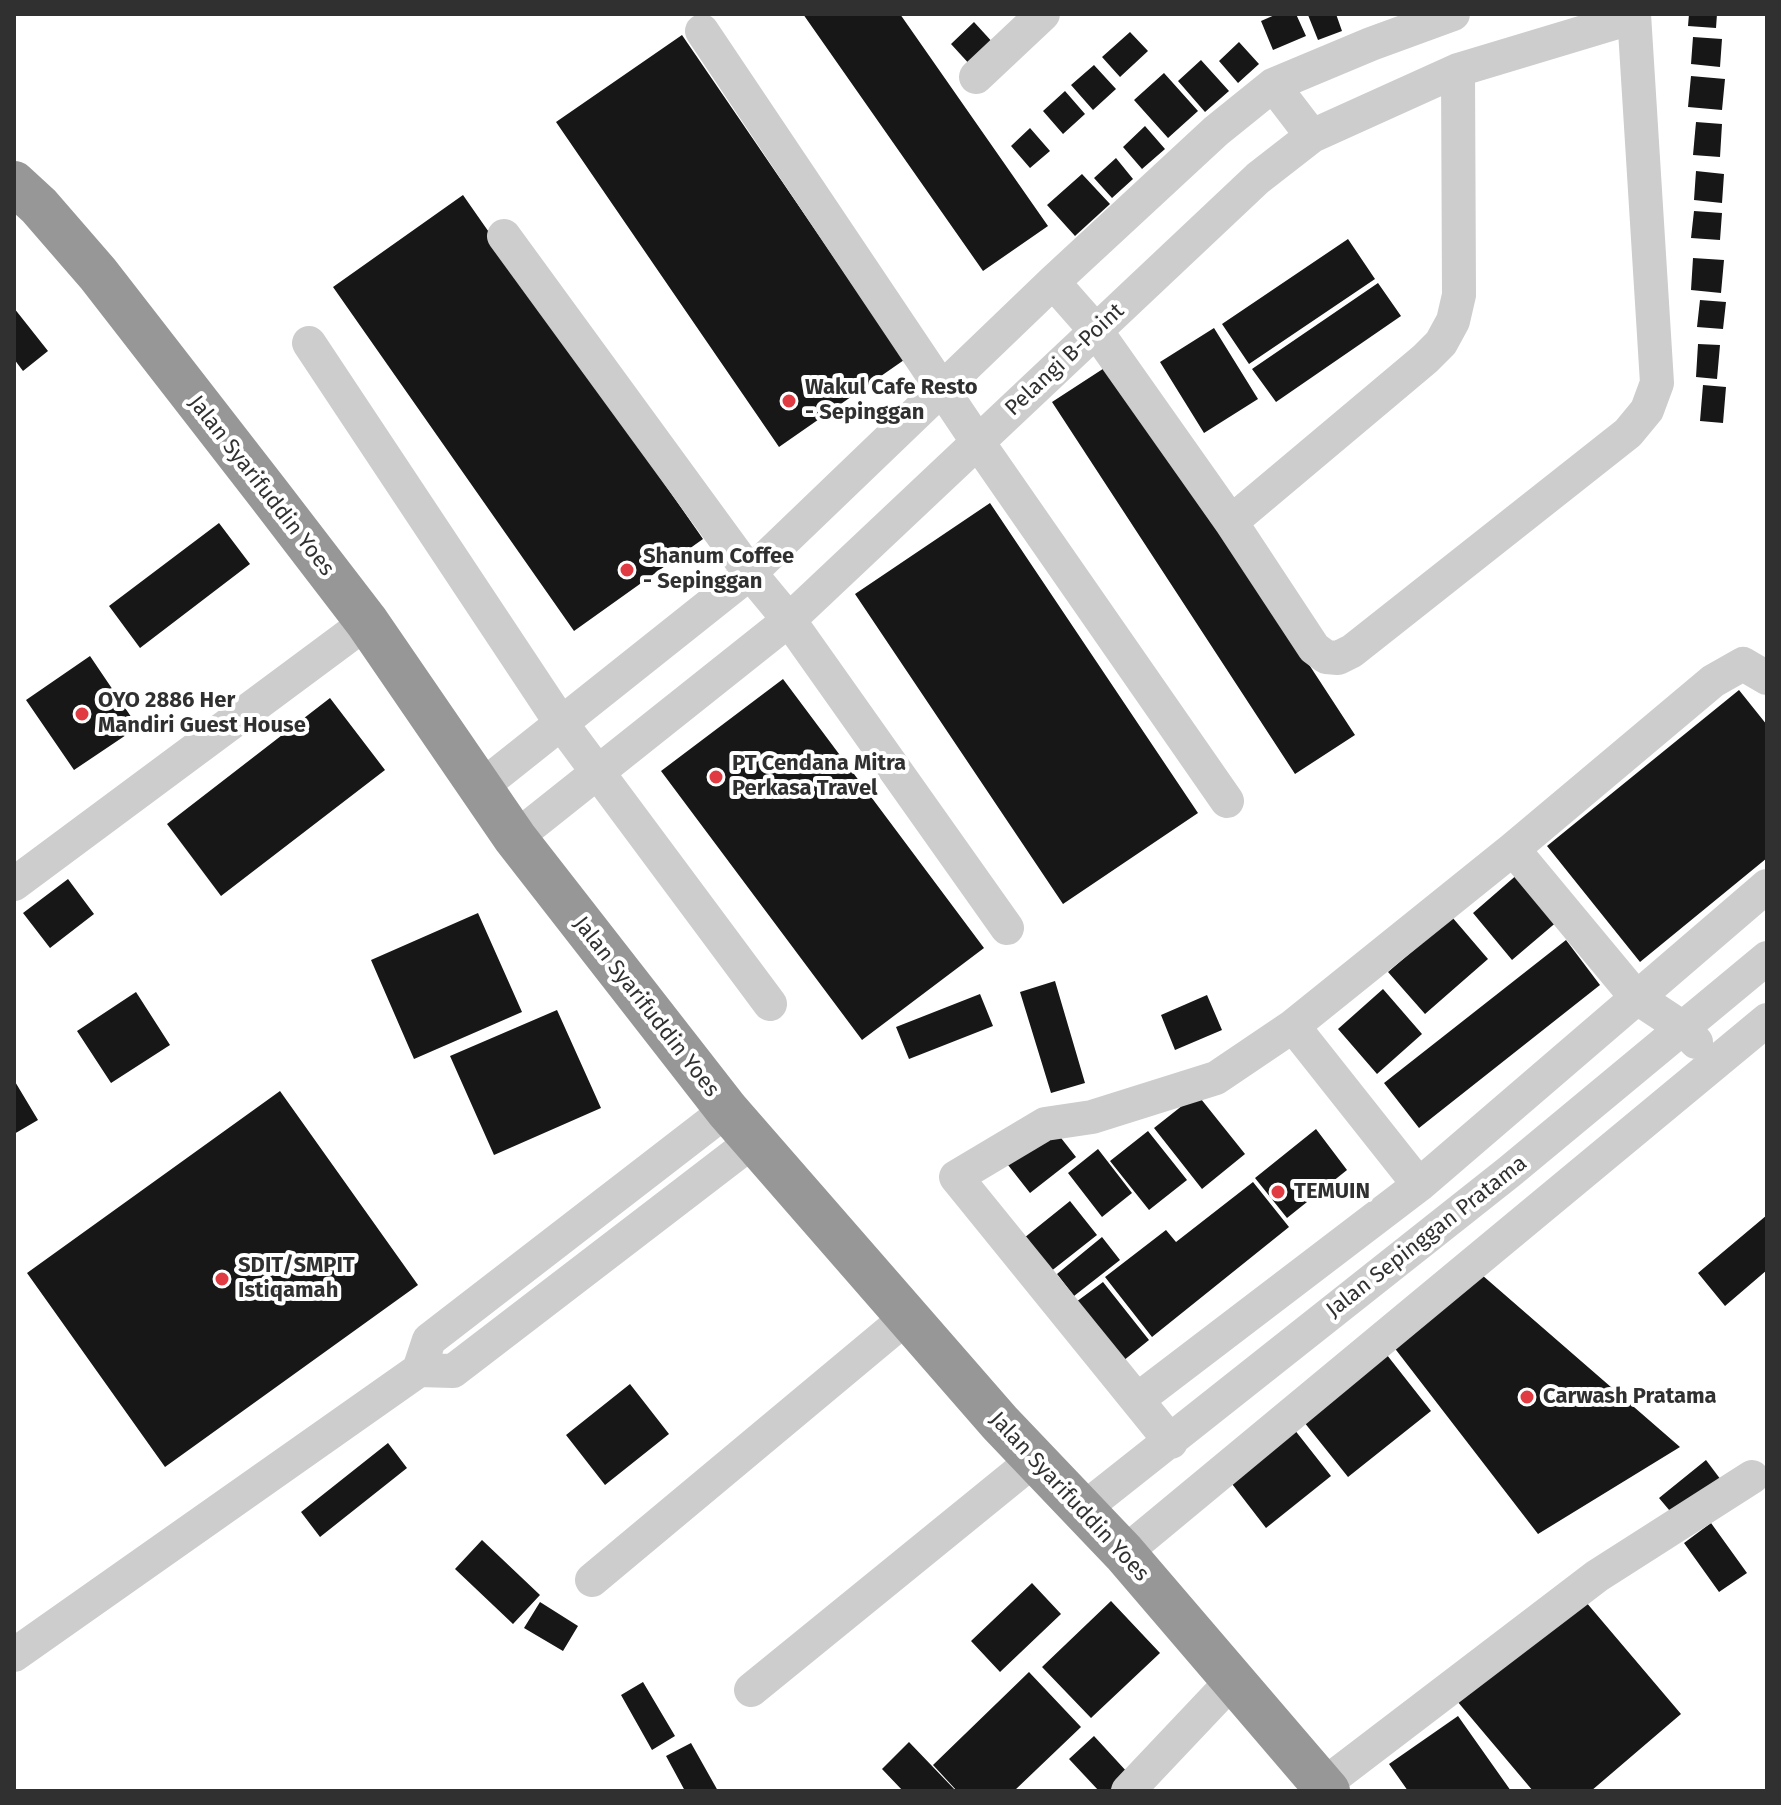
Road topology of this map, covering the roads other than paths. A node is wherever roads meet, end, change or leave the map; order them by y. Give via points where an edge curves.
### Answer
1 (1043, 14) edge
2 (1453, 14) edge
3 (1634, 16) edge
4 (702, 31) dead end
5 (1458, 70) junction
6 (976, 77) dead end
7 (1273, 85) junction
8 (1312, 136) junction
9 (14, 183) edge
10 (504, 236) dead end
11 (1053, 282) junction
12 (1097, 332) junction
13 (309, 343) dead end
14 (942, 390) junction
15 (977, 441) junction
16 (1231, 522) junction
17 (750, 573) junction
18 (789, 620) junction
19 (367, 622) junction
20 (1767, 678) edge
21 (561, 723) junction
22 (595, 773) junction
23 (481, 787) junction
24 (1227, 801) dead end
25 (515, 838) junction
26 (1513, 849) junction
27 (14, 884) edge
28 (1767, 886) edge
29 (1007, 928) dead end
30 (1767, 958) edge
31 (1636, 997) junction
32 (770, 1004) dead end
33 (1767, 1020) edge
34 (1293, 1026) junction
35 (1683, 1028) junction
36 (1715, 1063) junction
37 (740, 1126) junction
38 (1419, 1185) junction
39 (1354, 1295) junction
40 (906, 1318) junction
41 (1387, 1336) junction
42 (1137, 1400) junction
43 (1171, 1442) junction
44 (1035, 1459) junction
45 (1752, 1477) dead end
46 (1082, 1510) junction
47 (1124, 1553) junction
48 (592, 1580) dead end
49 (14, 1655) edge
50 (1232, 1681) junction
51 (751, 1690) dead end
52 (1326, 1788) edge
53 (1128, 1791) edge

1 - 6 street
2 - 7 street
3 - 5 street, Pelangi B-Point
3 - 16 street via 1657,383 1647,410 1628,433 1338,658 1314,648
4 - 14 street
5 - 8 street, Pelangi B-Point
5 - 16 street via 1459,295 1453,321 1425,359
7 - 8 street
7 - 11 street
8 - 12 street, Pelangi B-Point via 1258,178
9 - 19 highway, Jalan Syarifuddin Yoes via 98,274
10 - 17 street
11 - 12 street
11 - 14 street
12 - 15 street, Pelangi B-Point
12 - 16 street
13 - 21 street
14 - 15 street
14 - 17 street
15 - 18 street, Pelangi B-Point
15 - 24 street
17 - 18 street
17 - 21 street
18 - 22 street, Pelangi B-Point
18 - 29 street
19 - 23 highway, Jalan Syarifuddin Yoes
19 - 27 street
20 - 26 street via 1743,664 1713,681
21 - 22 street
21 - 23 street
22 - 25 street, Pelangi B-Point
22 - 32 street
23 - 25 highway, Jalan Syarifuddin Yoes
25 - 37 highway, Jalan Syarifuddin Yoes
26 - 31 street
26 - 34 street
28 - 31 street
30 - 35 street, Jalan Sepinggan Pratama
31 - 35 street
31 - 38 street
33 - 36 street
34 - 38 street
34 - 42 street via 1216,1078 1092,1117 1045,1124 956,1177
35 - 36 street
35 - 39 street, Jalan Sepinggan Pratama
36 - 41 street
37 - 40 highway, Jalan Syarifuddin Yoes
37 - 49 street via 453,1371 419,1370
38 - 42 street
39 - 41 street
39 - 43 street, Jalan Sepinggan Pratama
40 - 44 highway, Jalan Syarifuddin Yoes
40 - 48 street
41 - 47 street
42 - 43 street
43 - 46 street, Jalan Sepinggan Pratama
44 - 46 highway, Jalan Syarifuddin Yoes
44 - 51 street
45 - 52 street via 1597,1576
46 - 47 highway, Jalan Syarifuddin Yoes
47 - 50 highway, Jalan Syarifuddin Yoes
50 - 52 highway, Jalan Syarifuddin Yoes
50 - 53 street

